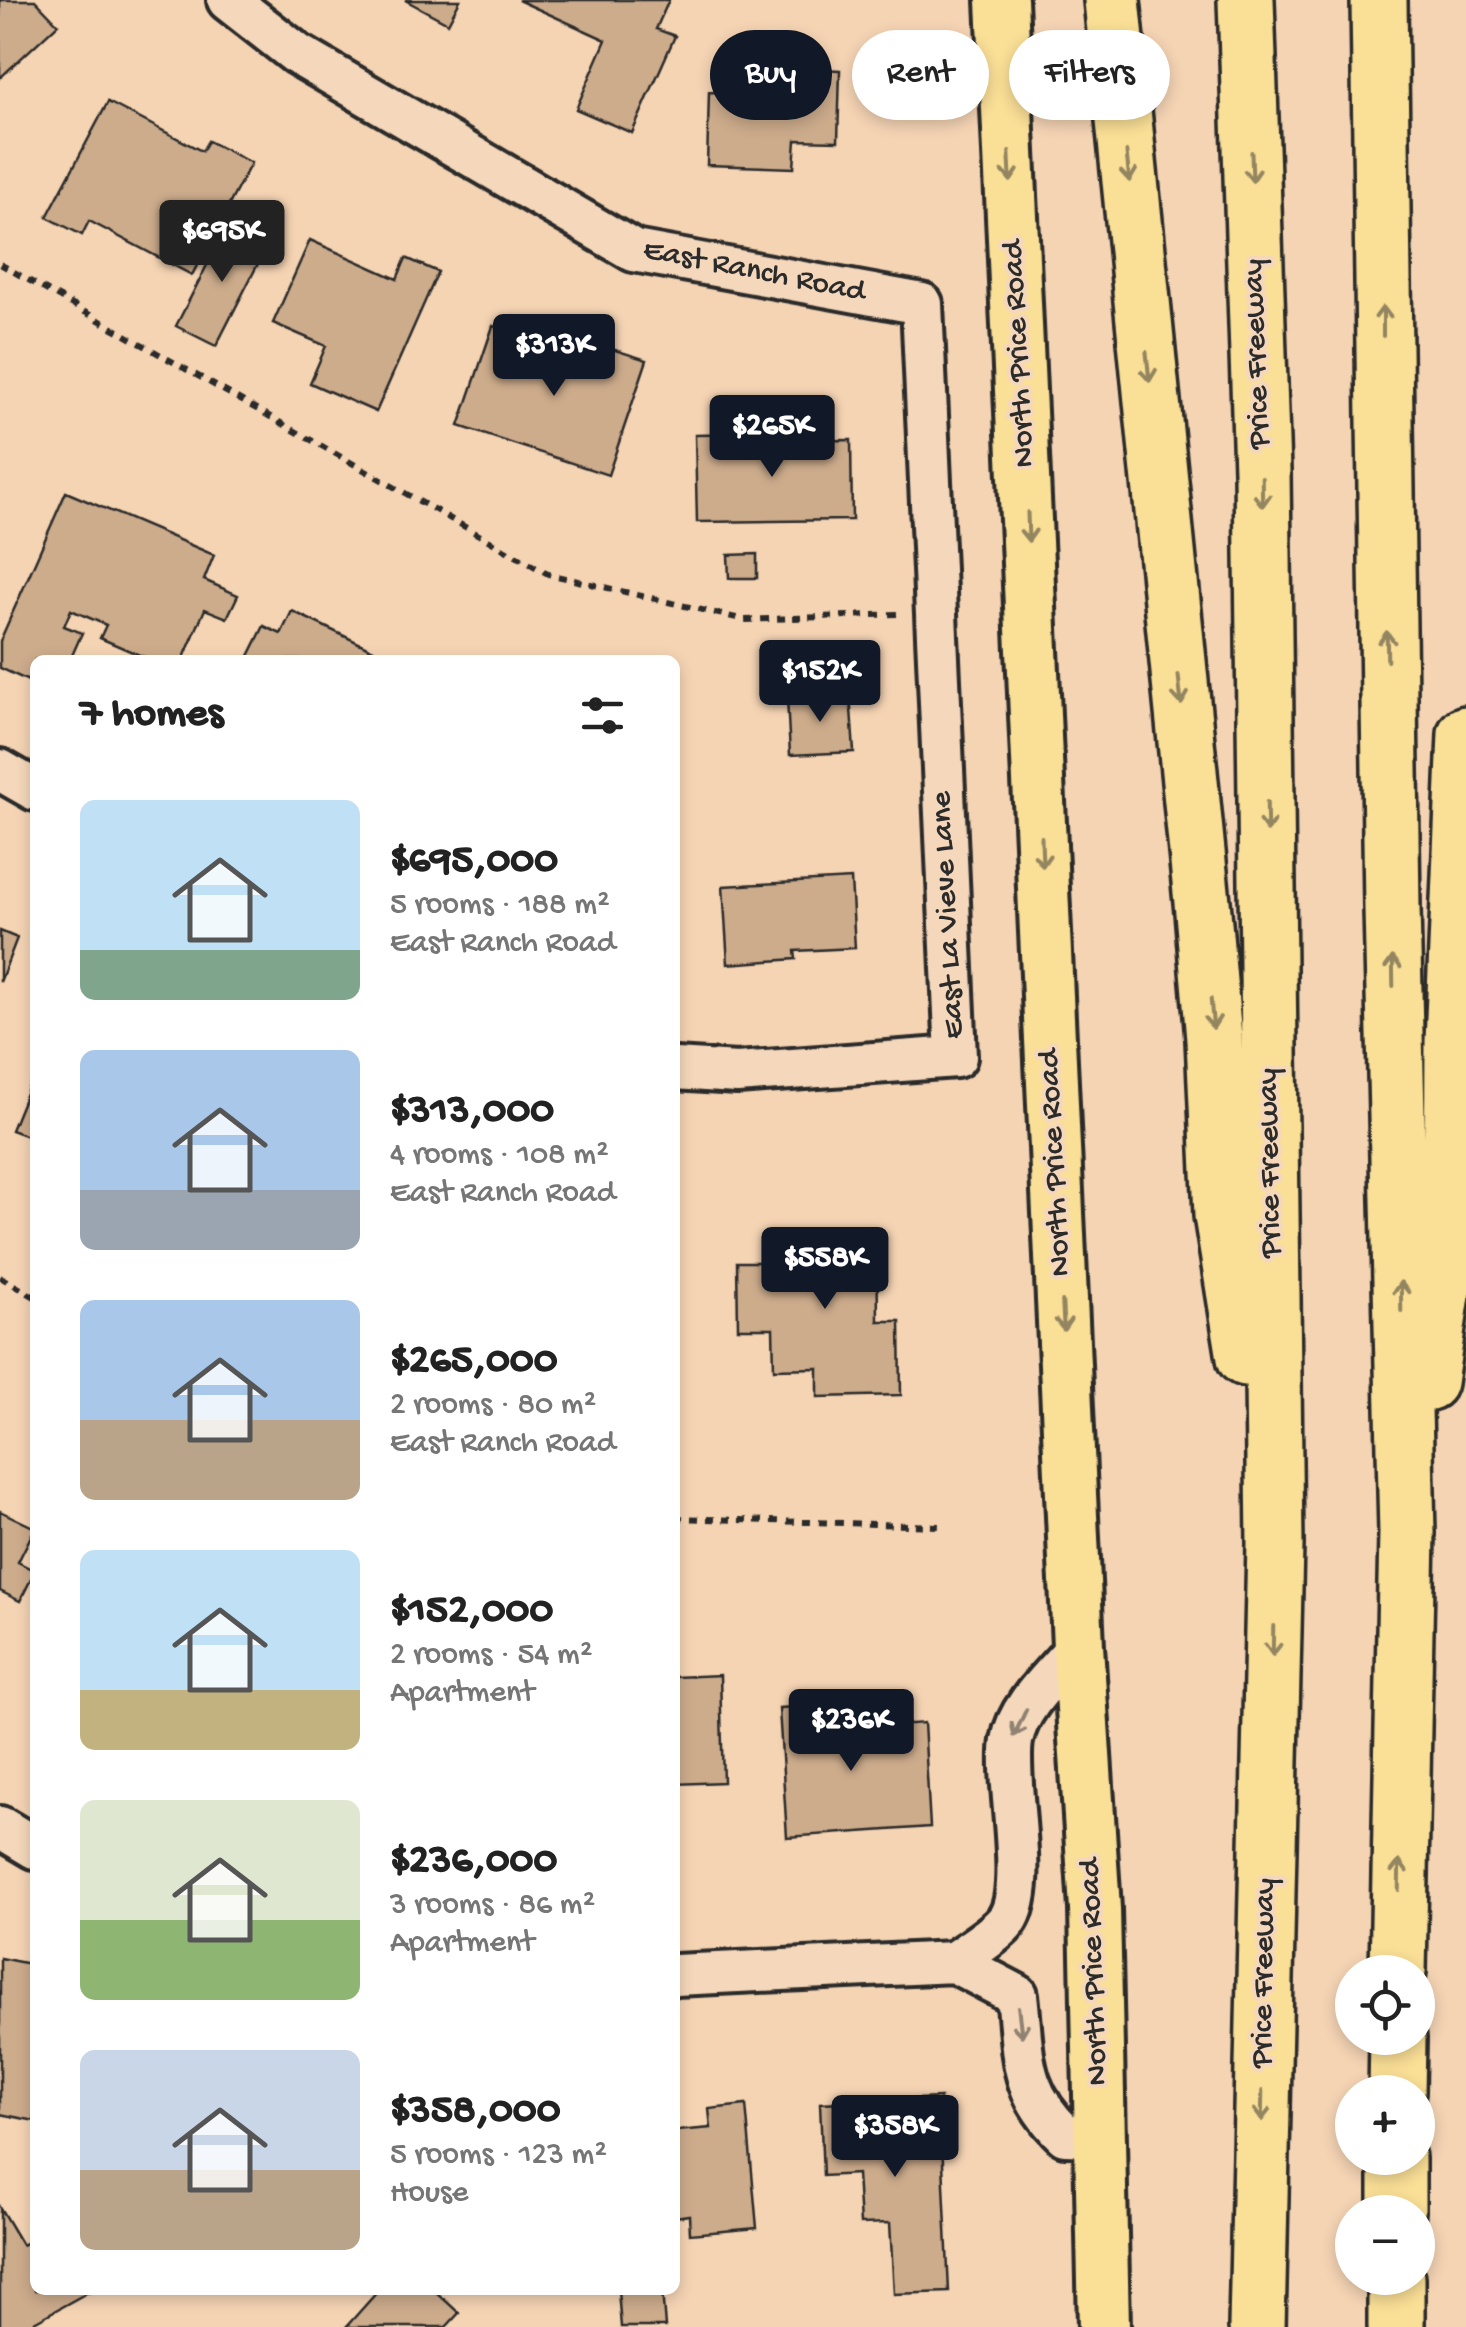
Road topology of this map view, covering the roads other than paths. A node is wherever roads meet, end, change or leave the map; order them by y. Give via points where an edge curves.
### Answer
1 (228, 0) edge
2 (1002, 0) edge
3 (1112, 0) edge
4 (1246, 0) edge
5 (1379, 0) edge
6 (934, 611) joint
7 (1466, 734) edge
8 (0, 770) edge
9 (30, 787) edge
10 (680, 1068) edge
11 (1407, 1533) junction
12 (1275, 1544) junction
13 (1078, 1646) junction
14 (0, 1826) edge
15 (30, 1845) edge
16 (1398, 1955) edge
17 (954, 1962) junction
18 (680, 1974) edge
19 (1100, 2136) junction
20 (1396, 2295) edge
21 (1104, 2327) edge
22 (1257, 2327) edge
23 (1396, 2327) edge

1 - 6 street, East Ranch Road via 296,54 634,250 922,304
2 -> 13 main road, North Price Road
3 -> 12 highway via 1203,912 1222,1216
4 -> 12 highway, Price Freeway via 1262,471
11 -> 5 highway
6 - 10 street, East La Vieve Lane via 956,1057 737,1072
7 - 11 highway via 1452,1226
8 - 9 street
16 -> 11 highway
12 -> 22 highway, Price Freeway
13 -> 17 street via 1029,1704 1012,1738 1018,1884 1007,1922
13 - 19 main road, North Price Road via 1096,1909
14 - 15 street
17 - 18 street
17 -> 19 street via 1017,1995 1025,2076 1042,2111 1066,2135
19 - 21 main road, North Price Road
20 - 23 highway

